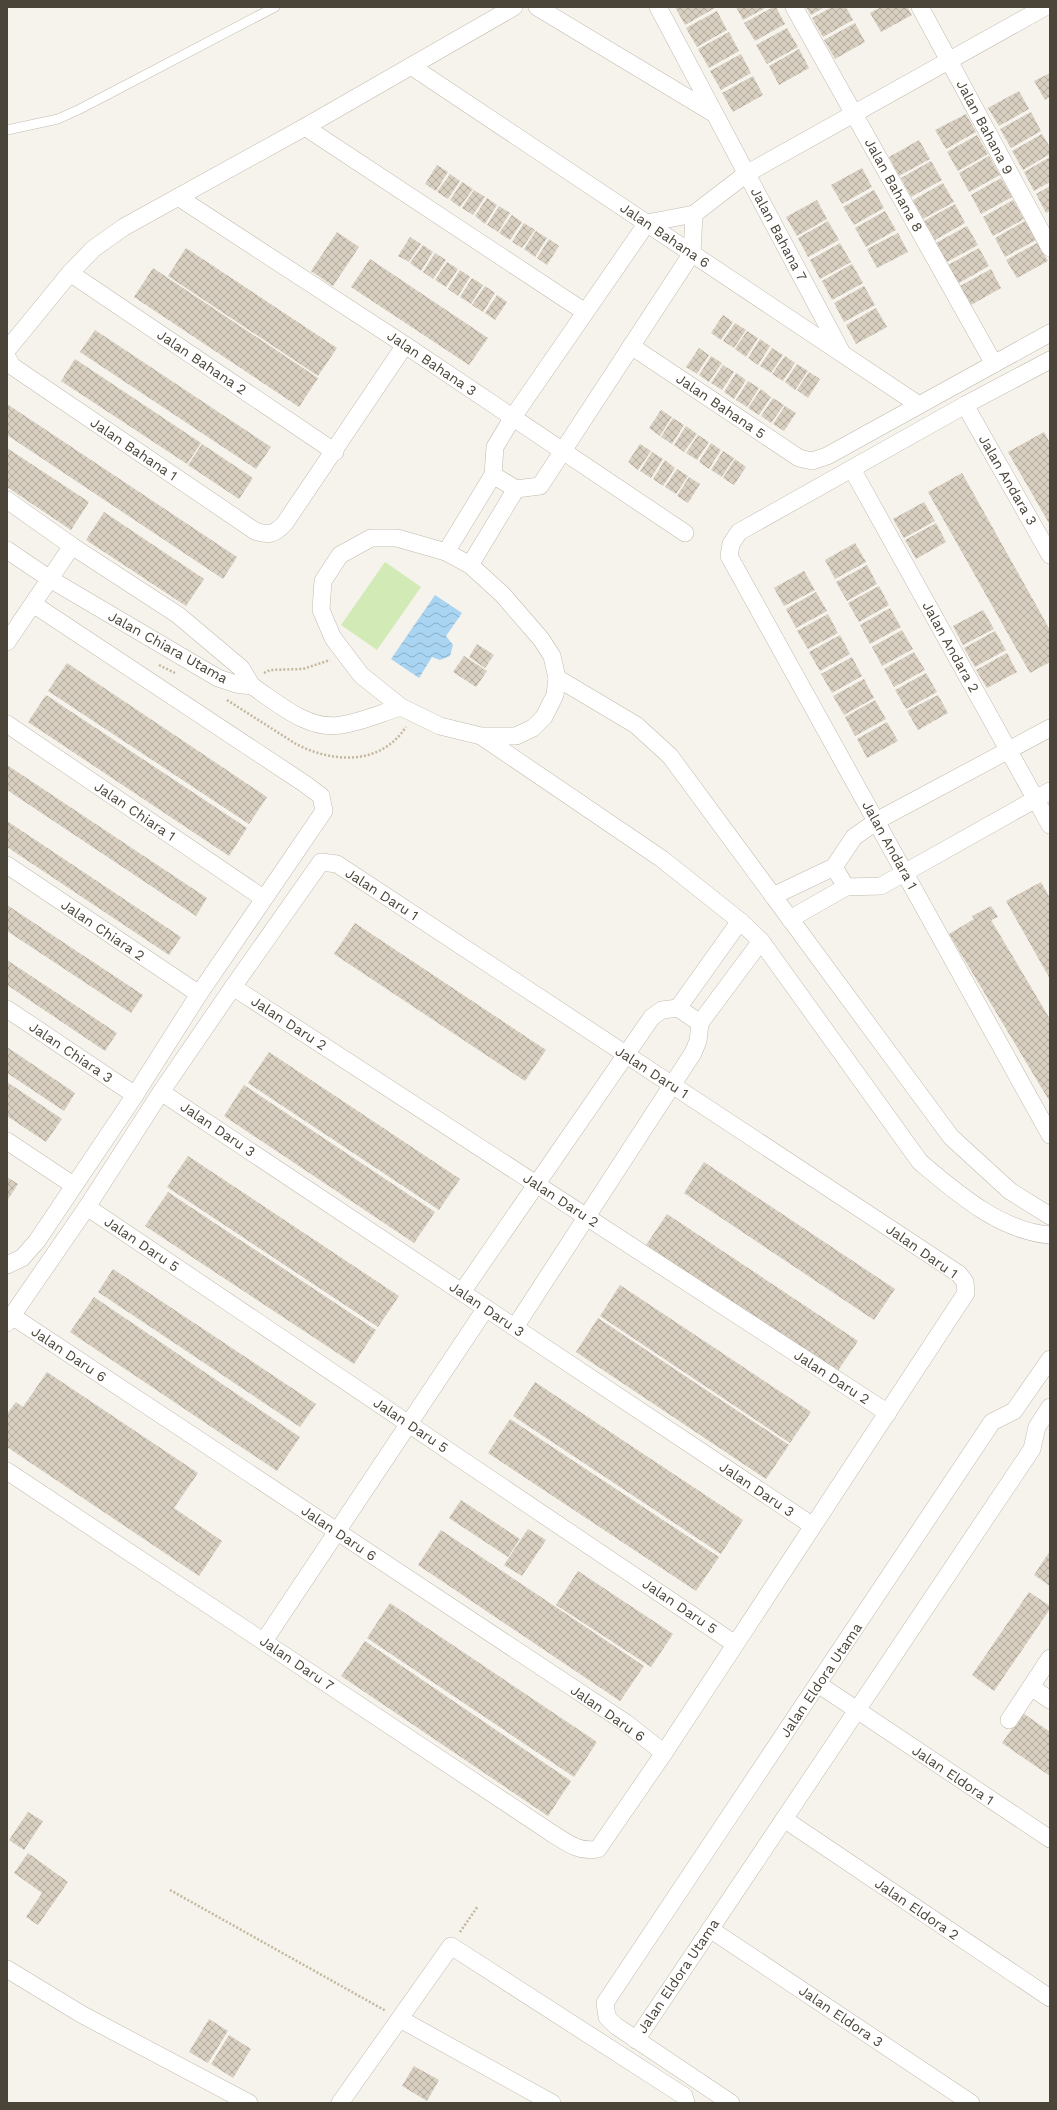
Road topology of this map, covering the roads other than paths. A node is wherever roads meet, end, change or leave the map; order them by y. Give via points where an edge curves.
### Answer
1 (275, 7) edge
2 (514, 7) edge
3 (537, 7) edge
4 (658, 7) edge
5 (794, 7) edge
6 (920, 7) edge
7 (1045, 7) edge
8 (950, 60) junction
9 (411, 66) junction
10 (714, 113) junction
11 (854, 114) junction
12 (305, 127) junction
13 (7, 130) edge
14 (746, 174) junction
15 (178, 197) junction
16 (694, 214) junction
17 (647, 223) junction
18 (1050, 248) edge
19 (692, 253) junction
20 (70, 273) junction
21 (585, 312) junction
22 (1050, 334) edge
23 (405, 345) junction
24 (631, 346) junction
25 (7, 350) edge
26 (844, 355) junction
27 (7, 357) edge
28 (1050, 360) edge
29 (994, 364) junction
30 (919, 405) junction
31 (965, 405) junction
32 (513, 417) junction
33 (563, 451) junction
34 (334, 452) junction
35 (852, 469) junction
36 (493, 474) junction
37 (516, 489) junction
38 (7, 500) edge
39 (685, 533) dead end
40 (72, 546) junction
41 (7, 550) edge
42 (446, 552) junction
43 (1050, 555) edge
44 (470, 565) junction
45 (50, 579) junction
46 (33, 604) junction
47 (199, 633) junction
48 (7, 642) edge
49 (180, 655) junction
50 (557, 678) junction
51 (252, 686) junction
52 (401, 707) junction
53 (7, 724) edge
54 (1050, 728) edge
55 (481, 736) junction
56 (1009, 751) junction
57 (1043, 795) edge
58 (877, 822) junction
59 (1050, 825) edge
60 (7, 865) edge
61 (834, 867) junction
62 (905, 872) junction
63 (846, 887) junction
64 (773, 896) junction
65 (264, 898) junction
66 (790, 919) junction
67 (740, 921) junction
68 (761, 941) junction
69 (233, 987) junction
70 (198, 994) junction
71 (678, 1008) junction
72 (7, 1009) edge
73 (700, 1023) junction
74 (625, 1054) junction
75 (672, 1085) junction
76 (162, 1092) junction
77 (134, 1095) junction
78 (1050, 1135) edge
79 (7, 1141) edge
80 (537, 1184) junction
81 (73, 1185) junction
82 (87, 1207) junction
83 (1050, 1216) edge
84 (587, 1217) junction
85 (1050, 1235) edge
86 (8, 1266) edge
87 (462, 1292) junction
88 (486, 1308) junction
89 (9, 1320) edge
90 (515, 1328) junction
91 (1050, 1359) edge
92 (1050, 1406) edge
93 (1014, 1411) junction
94 (888, 1413) junction
95 (409, 1423) junction
96 (1037, 1427) junction
97 (7, 1471) edge
98 (813, 1526) junction
99 (337, 1532) junction
100 (264, 1641) junction
101 (735, 1644) junction
102 (1050, 1658) edge
103 (818, 1684) junction
104 (1031, 1687) junction
105 (1050, 1700) edge
106 (857, 1710) junction
107 (1009, 1720) dead end
108 (664, 1753) junction
109 (784, 1819) junction
110 (1050, 1839) edge
111 (710, 1929) junction
112 (7, 1969) edge
113 (1050, 1998) edge
114 (400, 2019) junction
115 (636, 2040) junction
116 (249, 2103) edge
117 (340, 2103) edge
118 (552, 2103) edge
119 (686, 2103) edge
120 (731, 2103) edge
121 (971, 2103) edge

1 - 13 lane via 80,109 58,119
2 - 9 street
3 - 10 street
4 - 10 street, Jalan Bahana 7
5 - 11 street, Jalan Bahana 8
6 - 8 street, Jalan Bahana 9
7 - 8 street
8 - 11 street
8 - 18 street, Jalan Bahana 9
9 - 12 street
9 - 17 street, Jalan Bahana 6
10 - 14 street, Jalan Bahana 7
11 - 14 street
11 - 29 street, Jalan Bahana 8
12 - 15 street
12 - 21 street
14 - 16 street
14 - 26 street, Jalan Bahana 7
15 - 20 street via 124,227 93,249
15 - 23 street, Jalan Bahana 3
16 - 17 street
16 - 19 street
17 - 19 street, Jalan Bahana 6
17 - 21 street
19 - 24 street
19 - 26 street, Jalan Bahana 6
20 - 25 street
20 - 34 street, Jalan Bahana 2
21 - 32 street
22 - 29 street
23 - 32 street, Jalan Bahana 3
23 - 34 street
24 - 30 street, Jalan Bahana 5 via 799,458 812,461 827,456
24 - 33 street
26 - 30 street, Jalan Bahana 6
27 - 34 street, Jalan Bahana 1 via 12,366 255,531 267,535 277,532 285,523
28 - 31 street
29 - 30 street
31 - 35 street
31 - 43 street, Jalan Andara 3
32 - 33 street, Jalan Bahana 3
32 - 36 street via 495,446
33 - 37 street via 540,486
33 - 39 street, Jalan Bahana 3
35 - 56 street, Jalan Andara 2
35 - 58 street, Jalan Andara 1 via 739,532 731,544 729,556
36 - 37 street
36 - 42 street
37 - 44 street
38 - 40 street, Jalan Chiara Utama
40 - 45 street
40 - 47 street, Jalan Chiara Utama via 178,615
41 - 45 street, Jalan Chiara Utama
42 - 44 street
42 - 52 street via 398,538 371,538 340,554 323,581 321,610 333,638 361,675
44 - 50 street via 502,594 541,639 552,656
45 - 46 street
45 - 49 street, Jalan Chiara Utama
46 - 48 street
46 - 65 street via 321,796 324,811
47 - 49 street via 192,652
47 - 51 street, Jalan Chiara Utama via 241,668
49 - 51 street, Jalan Chiara Utama via 218,678
50 - 55 street via 556,695 544,717 533,728 516,736
50 - 64 street via 636,725 670,756
51 - 52 street via 300,717 318,725 341,726
52 - 55 street via 440,726
53 - 65 street, Jalan Chiara 1
54 - 56 street
55 - 67 street via 662,859
56 - 57 street, Jalan Andara 2
56 - 58 street
57 - 59 street, Jalan Andara 2
57 - 62 street
58 - 61 street via 854,836
58 - 62 street, Jalan Andara 1
60 - 70 street, Jalan Chiara 2
61 - 63 street
61 - 64 street
62 - 63 street via 880,886
62 - 78 street, Jalan Andara 1
63 - 66 street
64 - 66 street
65 - 70 street
66 - 83 street via 951,1137 1010,1191
67 - 68 street
67 - 71 street
68 - 73 street
68 - 85 street via 920,1162 953,1190 983,1210 1014,1226
69 - 74 street, Jalan Daru 1 via 321,862 337,864
69 - 76 street
69 - 80 street, Jalan Daru 2
70 - 77 street
71 - 73 street
71 - 74 street via 662,1010 652,1017
72 - 77 street, Jalan Chiara 3
73 - 75 street via 698,1041 693,1053
74 - 75 street, Jalan Daru 1
74 - 80 street
75 - 84 street
75 - 94 street, Jalan Daru 1 via 959,1274 965,1282 966,1293 961,1302
76 - 82 street
76 - 87 street, Jalan Daru 3
77 - 81 street
79 - 81 street
80 - 84 street, Jalan Daru 2
80 - 87 street
81 - 86 street via 37,1241 22,1258
82 - 89 street
82 - 95 street, Jalan Daru 5
84 - 90 street
84 - 94 street, Jalan Daru 2
87 - 88 street, Jalan Daru 3
88 - 90 street, Jalan Daru 3
88 - 95 street
89 - 99 street, Jalan Daru 6
90 - 98 street, Jalan Daru 3
91 - 93 street
92 - 96 street, Jalan Eldora Utama
93 - 96 street
93 - 103 street, Jalan Eldora Utama via 992,1422
94 - 98 street
95 - 99 street
95 - 101 street, Jalan Daru 5
96 - 106 street, Jalan Eldora Utama via 1032,1449
97 - 100 street, Jalan Daru 7
98 - 101 street
99 - 100 street
99 - 108 street, Jalan Daru 6 via 626,1723
100 - 108 street, Jalan Daru 7 via 578,1849 598,1849
101 - 108 street
102 - 104 street
103 - 106 street, Jalan Eldora 1
103 - 115 street, Jalan Eldora Utama via 605,2003 607,2017
104 - 105 street
104 - 107 street
106 - 109 street, Jalan Eldora Utama
106 - 110 street, Jalan Eldora 1
109 - 111 street, Jalan Eldora Utama
109 - 113 street, Jalan Eldora 2
111 - 115 street, Jalan Eldora Utama
111 - 121 street, Jalan Eldora 3
112 - 116 street via 81,2014
114 - 117 street
114 - 118 street
114 - 119 street via 451,1946 684,2096
115 - 120 street

